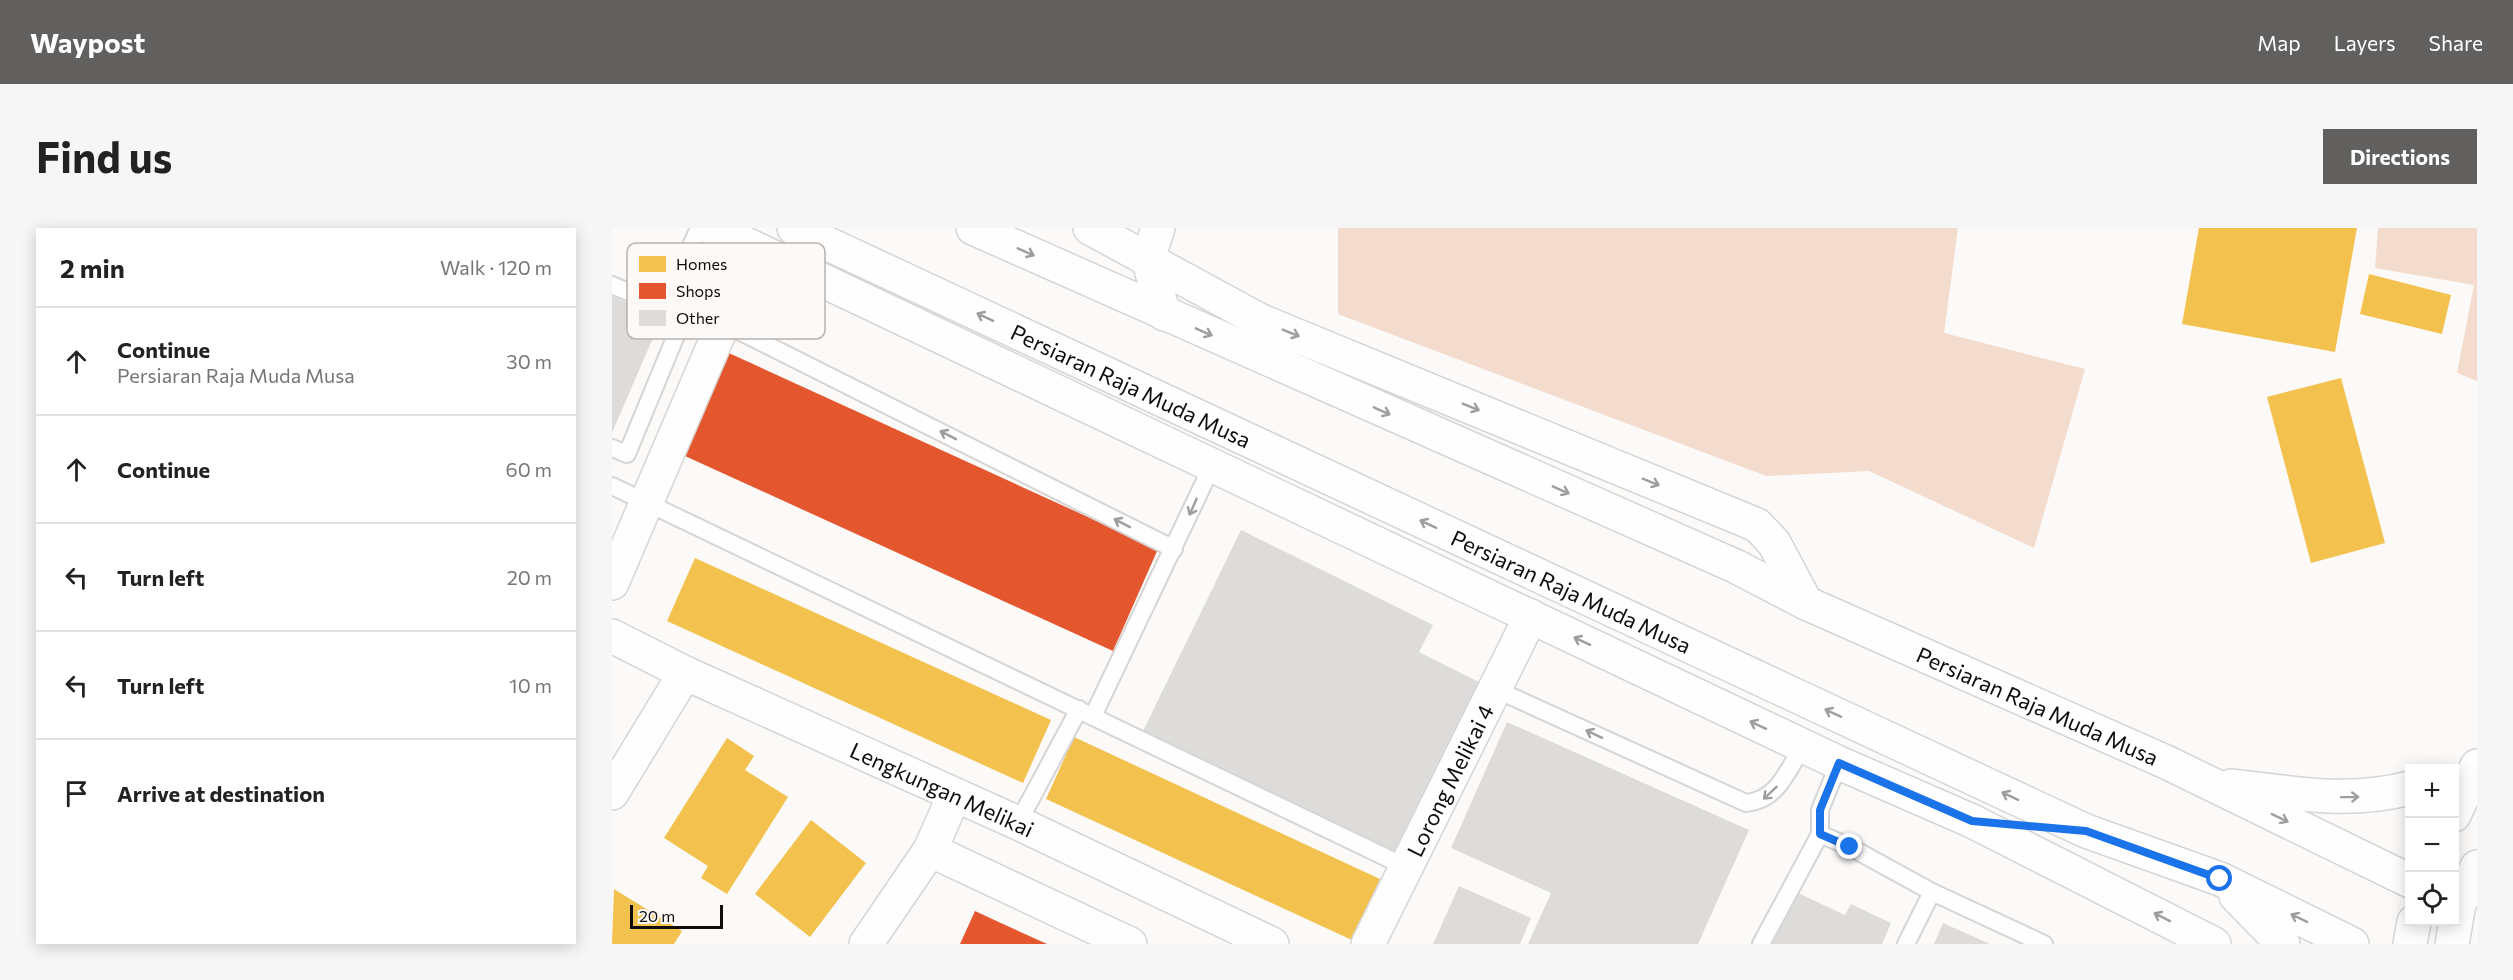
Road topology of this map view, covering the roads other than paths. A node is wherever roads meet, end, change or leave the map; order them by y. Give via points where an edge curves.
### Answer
1 (699, 228) edge
2 (712, 228) edge
3 (794, 228) edge
4 (973, 228) edge
5 (1090, 228) edge
6 (1158, 228) edge
7 (692, 243) edge
8 (743, 243) edge
9 (1148, 259) junction
10 (825, 282) edge
11 (612, 285) edge
12 (627, 291) edge
13 (1164, 314) junction
14 (674, 339) edge
15 (716, 339) edge
16 (755, 339) edge
17 (612, 448) edge
18 (1212, 466) junction
19 (612, 486) edge
20 (647, 501) junction
21 (1174, 549) junction
22 (612, 583) edge
23 (1806, 603) junction
24 (1531, 616) junction
25 (612, 636) edge
26 (685, 673) junction
27 (1495, 688) junction
28 (1086, 712) junction
29 (1803, 746) junction
30 (2477, 753) edge
31 (1839, 763) junction
32 (2459, 765) edge
33 (2477, 766) edge
34 (2208, 783) junction
35 (2405, 789) edge
36 (612, 793) edge
37 (954, 796) junction
38 (2459, 804) edge
39 (1972, 821) junction
40 (1018, 823) junction
41 (2086, 831) junction
42 (1820, 834) junction
43 (930, 850) junction
44 (1406, 867) junction
45 (2477, 867) edge
46 (2405, 878) edge
47 (2220, 879) junction
48 (1932, 892) junction
49 (2463, 907) edge
50 (2413, 926) edge
51 (866, 944) edge
52 (1130, 944) edge
53 (1272, 944) edge
54 (1368, 944) edge
55 (1761, 944) edge
56 (1906, 944) edge
57 (2044, 944) edge
58 (2214, 944) edge
59 (2283, 944) edge
60 (2352, 944) edge
61 (2410, 944) edge
62 (2452, 944) edge

1 - 7 lane
2 - 8 street
41 -> 3 street, Persiaran Raja Muda Musa
4 -> 13 street, Persiaran Raja Muda Musa
5 - 9 street
6 - 9 street
9 - 13 street
9 -> 23 street via 1261,321 1757,525 1774,543
10 - 18 street
11 - 12 lane
13 -> 23 street, Persiaran Raja Muda Musa via 1724,562
14 - 17 lane via 627,454
15 - 20 street
21 -> 16 lane
18 -> 21 lane
18 - 24 street
19 - 20 lane
20 - 22 street
20 - 28 lane
21 - 28 lane
23 - 34 street, Persiaran Raja Muda Musa
24 - 27 street, Lorong Melikai 4
29 -> 24 street
25 - 26 street, Lengkungan Melikai
26 - 36 street
26 - 37 street, Lengkungan Melikai
29 -> 27 lane via 1772,795 1760,802 1746,803
27 - 44 street, Lorong Melikai 4
28 - 40 lane
28 - 44 lane
29 - 31 street
30 - 32 street
31 - 39 street
31 - 42 lane via 1820,810
33 - 38 street
34 -> 35 street via 2335,797 2375,796
34 -> 46 street, Persiaran Raja Muda Musa
37 - 40 street, Lengkungan Melikai
37 - 43 street
39 - 41 street
58 -> 39 street
40 - 53 street, Lengkungan Melikai
41 - 47 street, Persiaran Raja Muda Musa
42 - 48 lane
42 - 55 lane
43 - 51 street
43 - 52 street
44 - 54 street, Lorong Melikai 4
45 - 49 street
47 - 59 street
60 -> 47 street, Persiaran Raja Muda Musa
48 - 56 lane
48 - 57 lane
49 - 62 street
50 - 61 street

